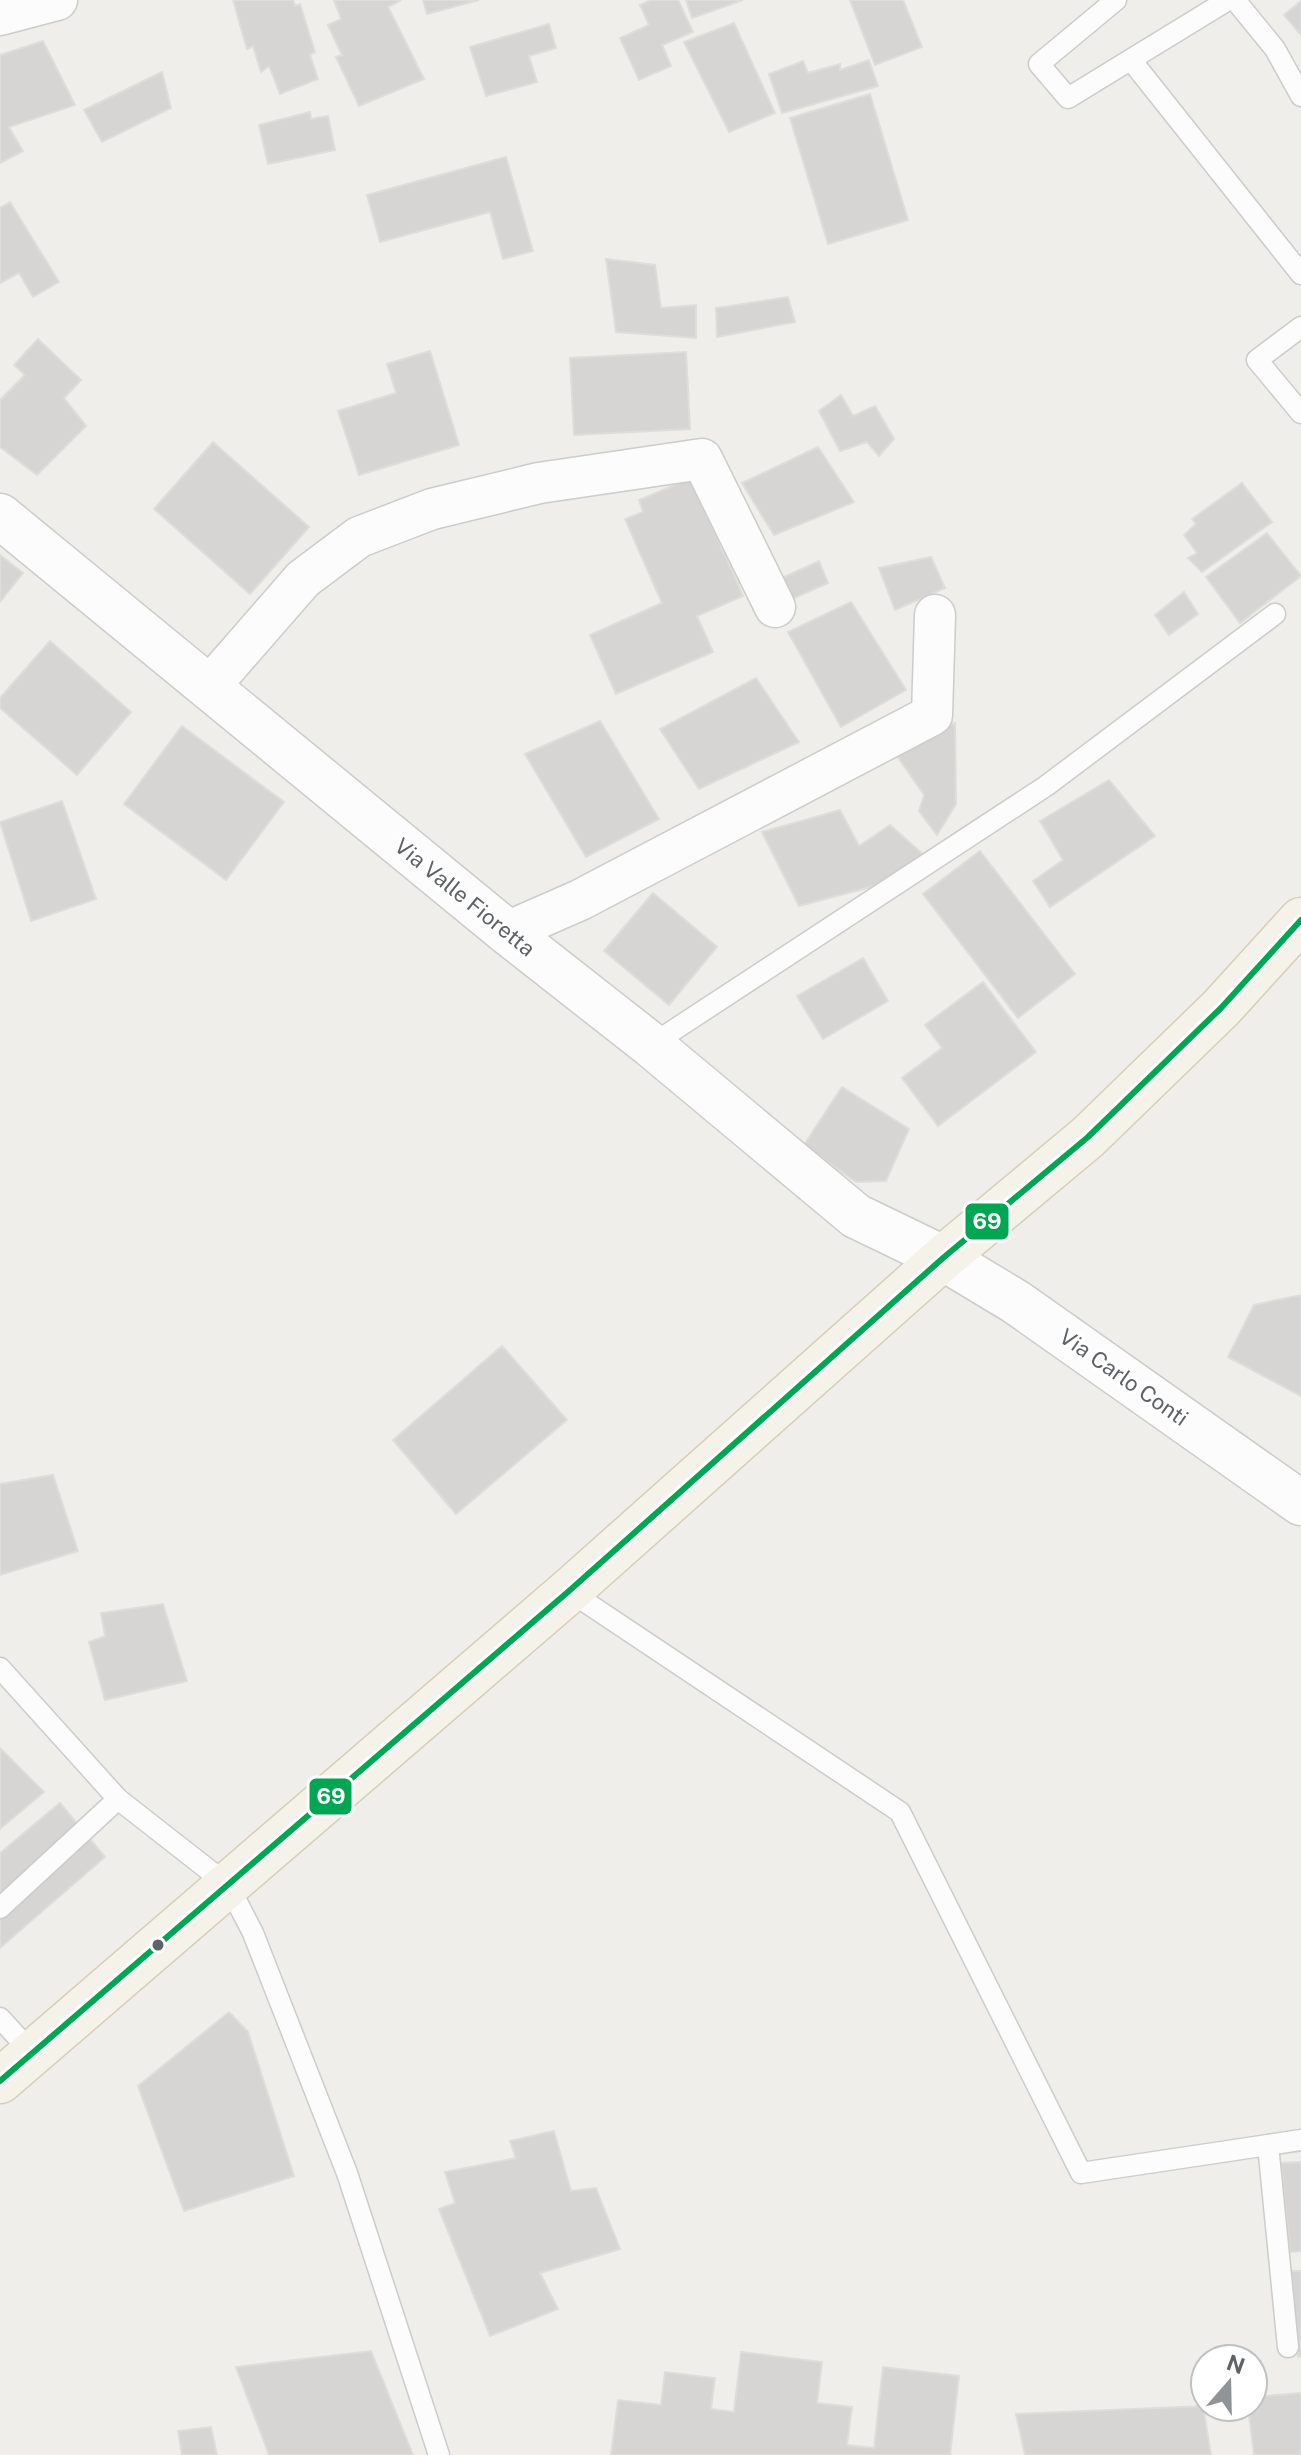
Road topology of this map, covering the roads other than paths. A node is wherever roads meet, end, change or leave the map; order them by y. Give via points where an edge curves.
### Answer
1 (57, 0) edge
2 (1116, 0) edge
3 (1228, 0) edge
4 (1235, 0) edge
5 (0, 15) edge
6 (1131, 60) junction
7 (1301, 96) edge
8 (1301, 274) edge
9 (1301, 327) edge
10 (1301, 413) edge
11 (0, 516) edge
12 (775, 607) dead end
13 (1275, 614) dead end
14 (935, 615) dead end
15 (208, 688) junction
16 (1301, 920) edge
17 (507, 932) junction
18 (651, 1045) junction
19 (943, 1258) junction
20 (1301, 1503) edge
21 (569, 1591) junction
22 (0, 1668) edge
23 (118, 1799) junction
24 (228, 1885) junction
25 (0, 1908) edge
26 (0, 2018) edge
27 (16, 2067) edge
28 (1301, 2140) edge
29 (1268, 2145) junction
30 (1288, 2347) dead end
31 (439, 2455) edge

1 - 5 street
2 - 6 lane via 1039,64 1068,98
3 - 6 lane
4 - 7 lane via 1275,49
6 - 8 lane
9 - 10 lane via 1257,360
11 - 15 street, Via Valle Fioretta
12 - 15 street via 702,459 539,483 432,509 359,537 303,579
13 - 18 lane via 1046,786
14 - 17 street via 932,715 580,900
15 - 17 street, Via Valle Fioretta
16 - 19 main road via 1221,1008 1088,1137
17 - 18 street, Via Valle Fioretta
18 - 19 street, Via Valle Fioretta via 856,1216
19 - 20 street, Via Carlo Conti via 1016,1302
19 - 21 main road
21 - 24 main road
21 - 29 lane via 900,1812 1081,2173
22 - 23 lane
23 - 24 lane
23 - 25 lane
24 - 27 main road
24 - 31 lane via 253,1933 347,2173
26 - 27 lane
28 - 29 lane
29 - 30 lane

